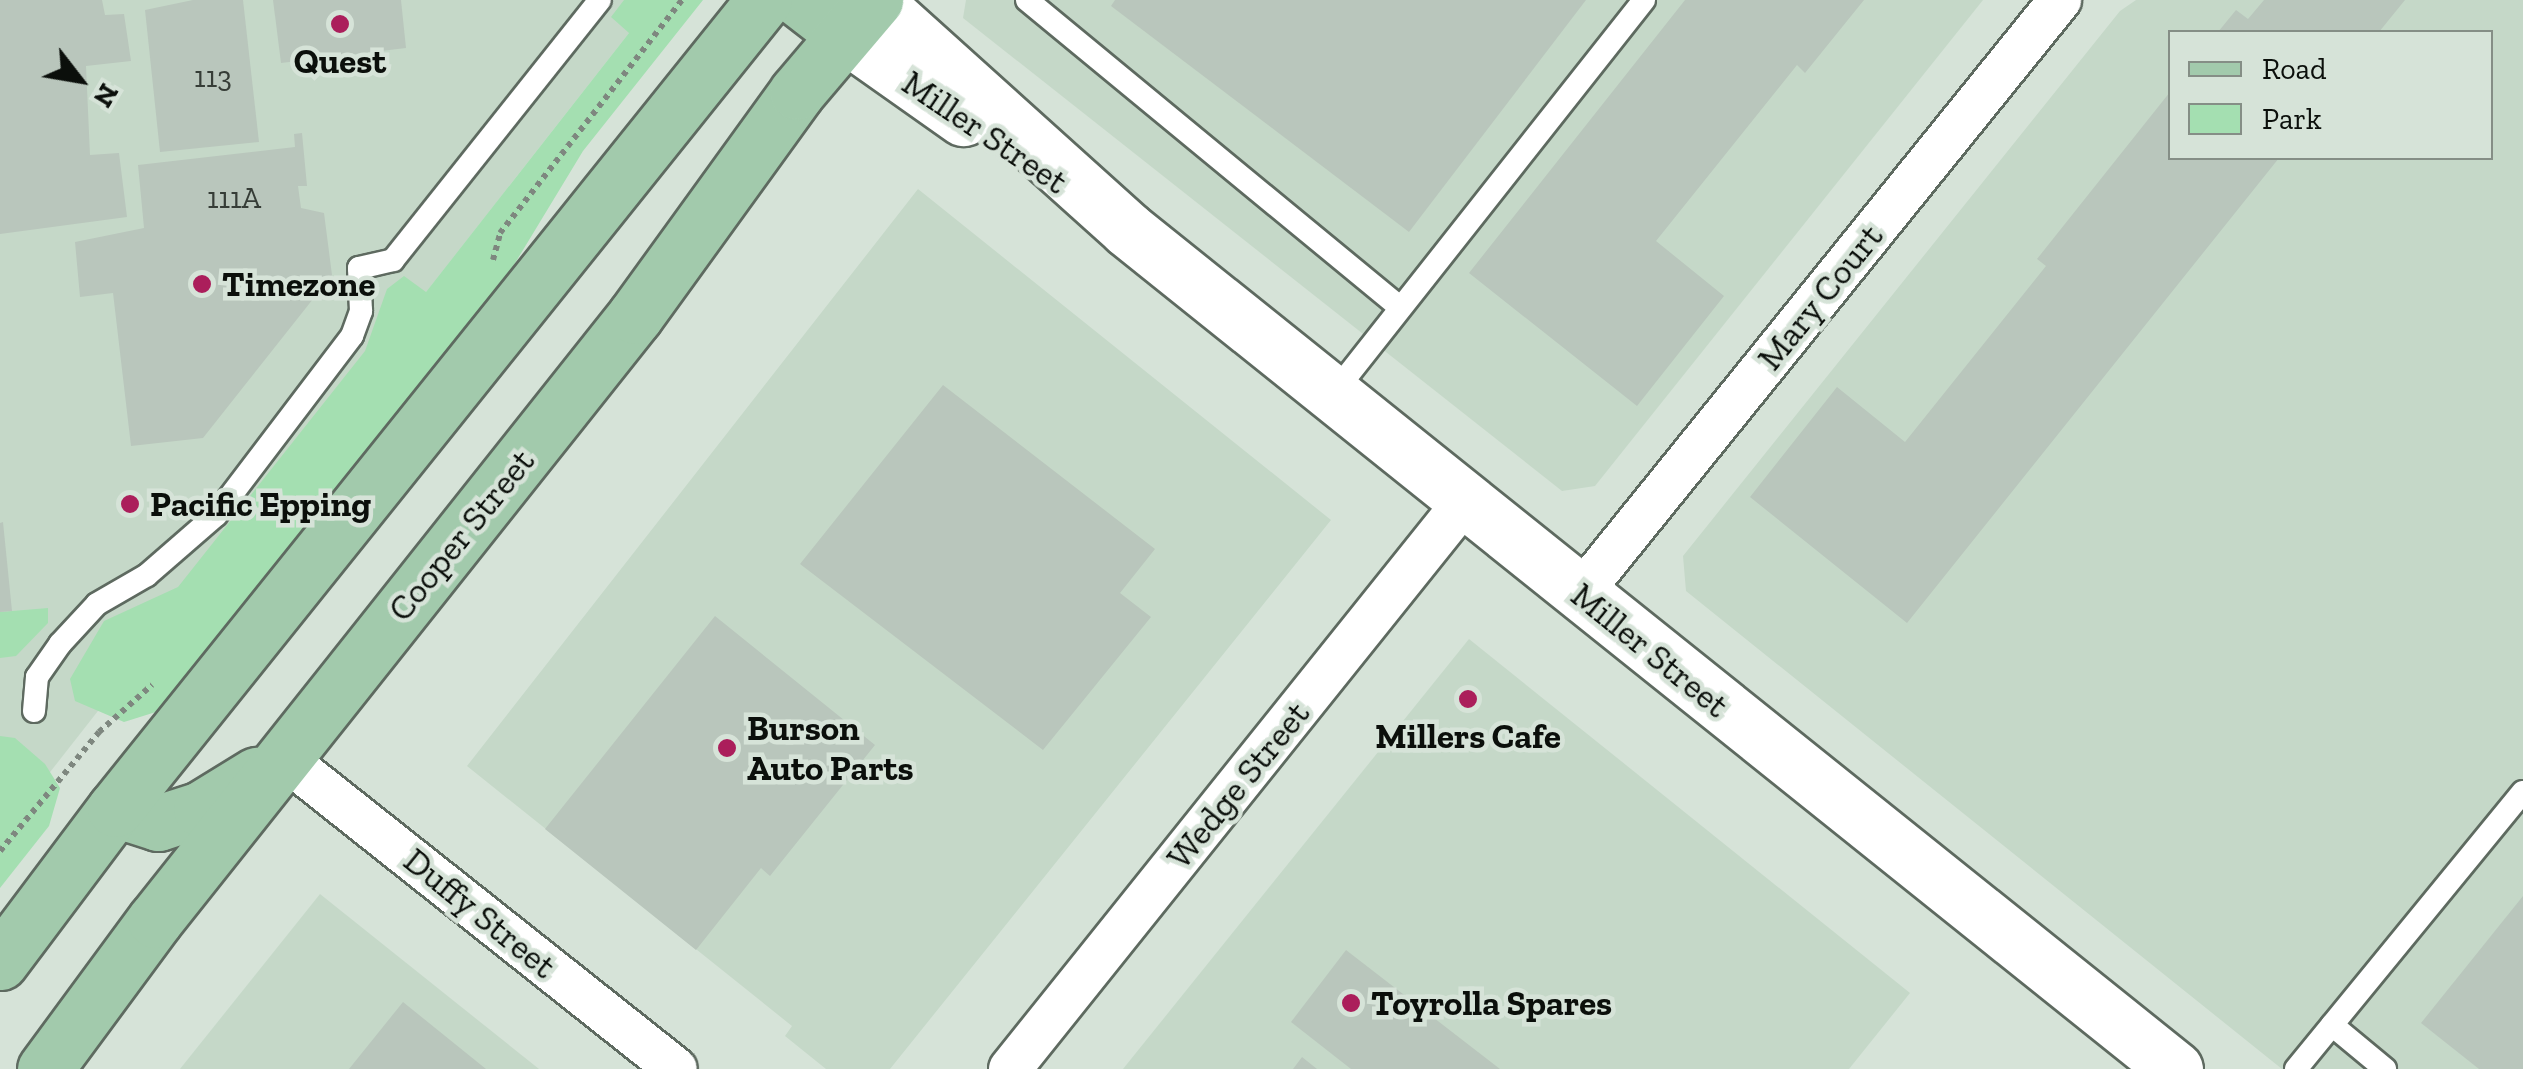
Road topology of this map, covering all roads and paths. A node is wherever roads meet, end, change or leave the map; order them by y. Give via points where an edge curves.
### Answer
1 (600, 0) edge
2 (682, 0) edge
3 (764, 0) edge
4 (800, 0) edge
5 (1028, 0) edge
6 (1644, 0) edge
7 (2060, 0) edge
8 (867, 9) edge
9 (492, 264) dead end
10 (1399, 307) junction
11 (1333, 394) junction
12 (1464, 502) junction
13 (1580, 594) junction
14 (159, 680) dead end
15 (34, 710) dead end
16 (284, 758) junction
17 (2523, 792) edge
18 (115, 809) junction
19 (0, 851) edge
20 (0, 962) edge
21 (2332, 1025) junction
22 (45, 1069) edge
23 (676, 1069) edge
24 (1010, 1069) edge
25 (2175, 1069) edge
26 (2296, 1069) edge
27 (2385, 1069) edge

1 - 15 lane via 393,260 359,268 360,311 352,336 216,515 183,548 98,604 68,633 37,677
2 - 9 path via 500,233
3 - 18 main road
4 - 8 main road
5 - 10 lane
6 - 10 lane
7 - 13 street, Mary Court
8 - 11 street, Miller Street
8 - 16 main road, Cooper Street via 635,316
10 - 11 lane
11 - 12 street, Miller Street
12 - 13 street, Miller Street
12 - 24 street, Wedge Street
13 - 25 street, Miller Street
14 - 19 path via 99,732
16 - 18 main road via 201,808 158,823
16 - 22 main road, Cooper Street
16 - 23 street, Duffy Street
17 - 21 lane
18 - 20 main road
21 - 26 lane
21 - 27 lane

